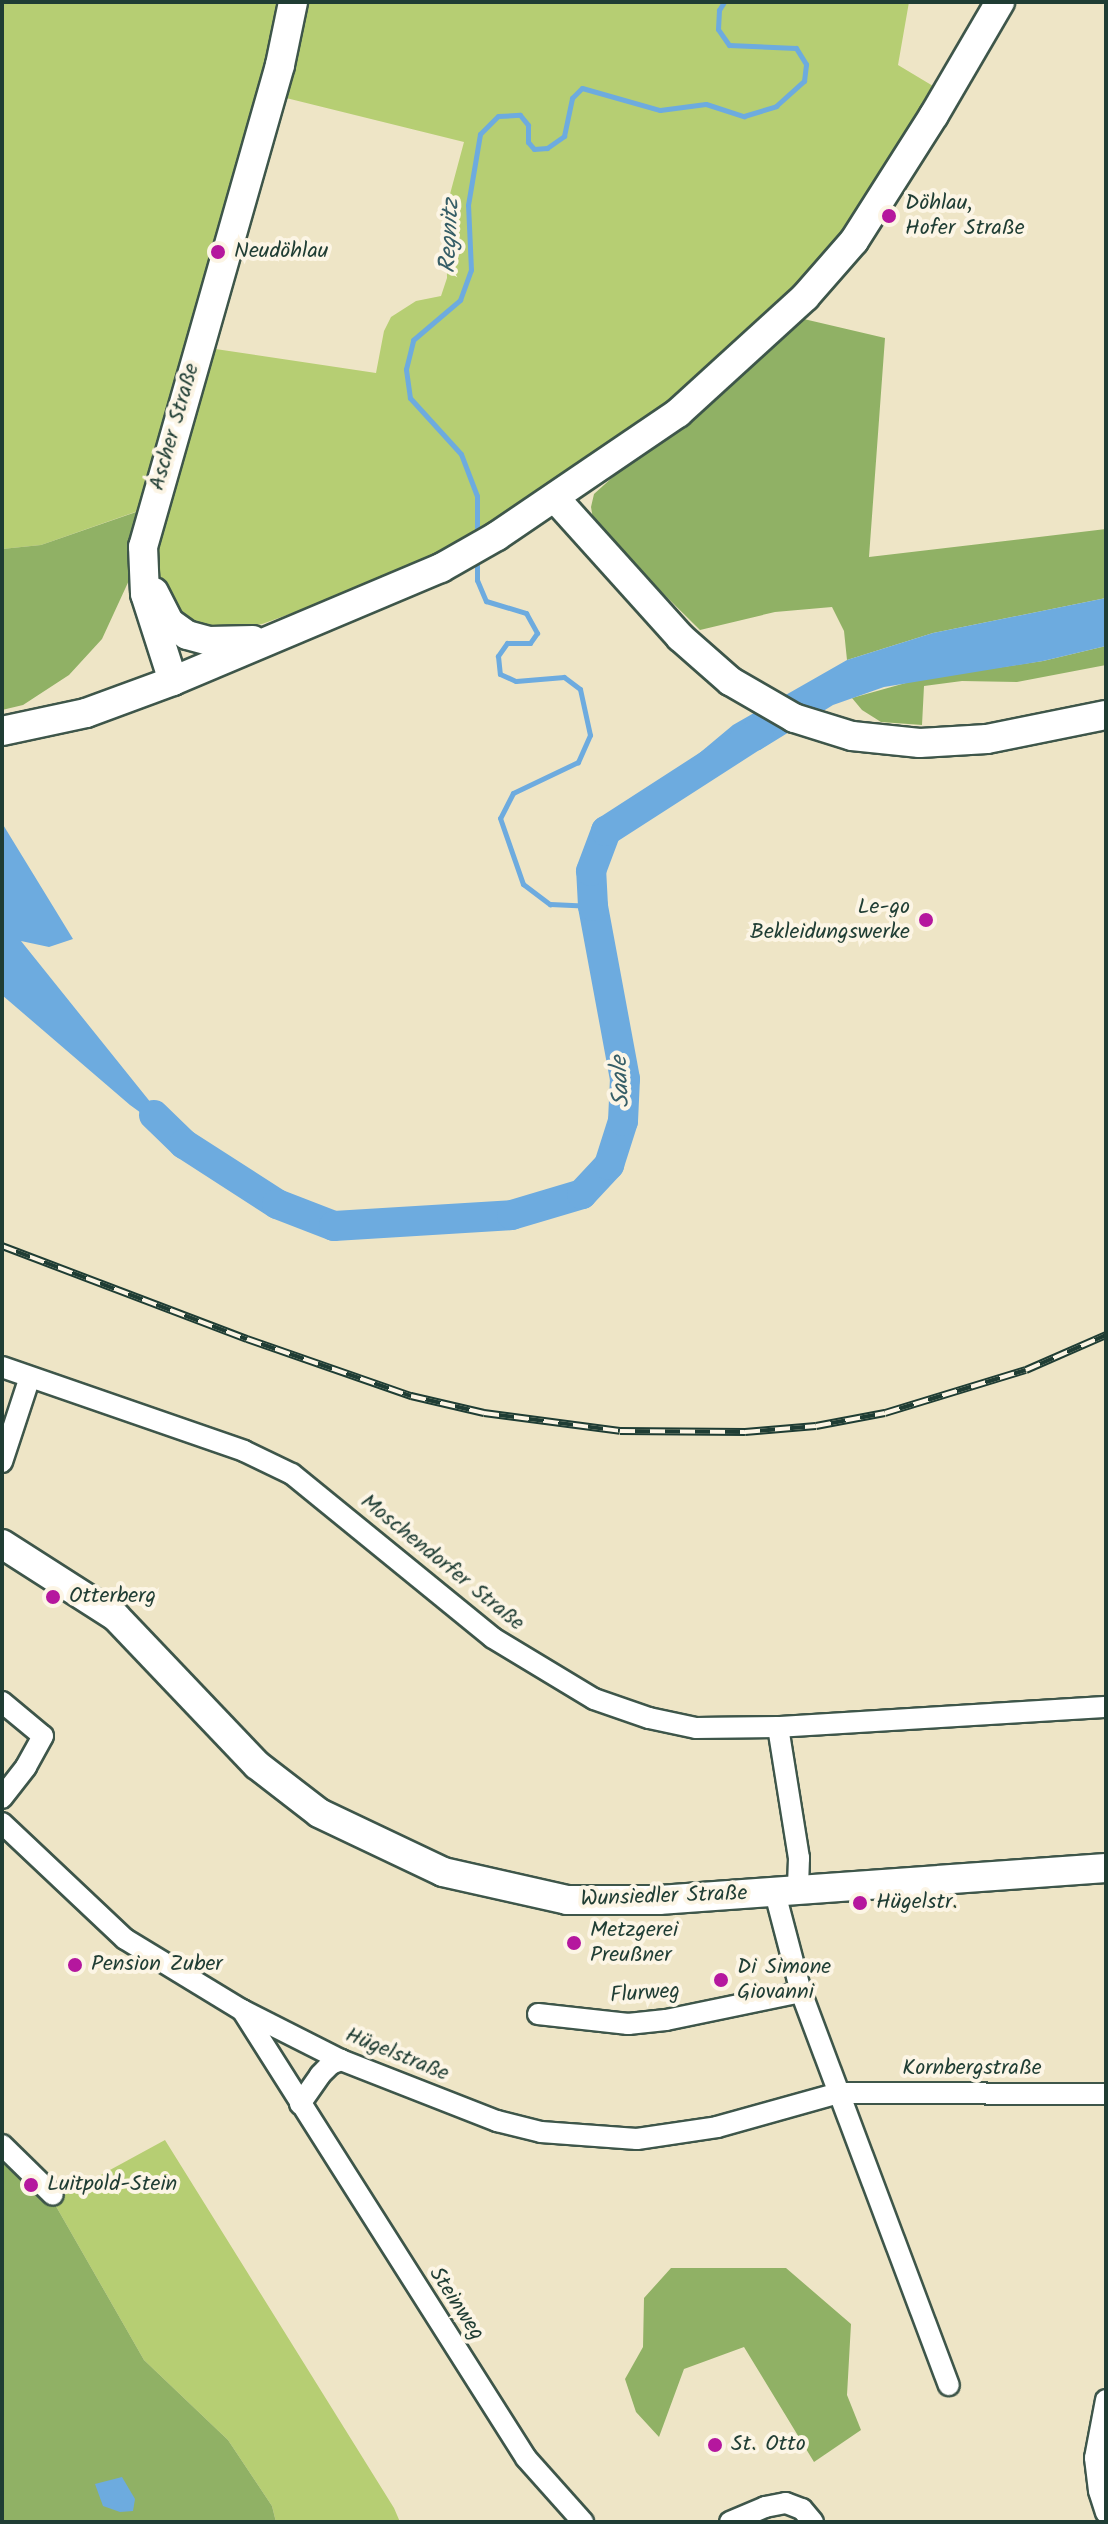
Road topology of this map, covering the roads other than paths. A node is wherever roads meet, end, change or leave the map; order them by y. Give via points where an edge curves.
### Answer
1 (293, 2) edge
2 (1000, 2) edge
3 (555, 498) junction
4 (143, 547) junction
5 (274, 639) junction
6 (173, 681) junction
7 (1106, 715) edge
8 (2, 731) edge
9 (2, 1367) edge
10 (30, 1377) junction
11 (2, 1462) edge
12 (2, 1544) edge
13 (2, 1702) edge
14 (1106, 1707) edge
15 (778, 1727) junction
16 (2, 1798) edge
17 (2, 1823) edge
18 (1106, 1868) edge
19 (787, 1892) junction
20 (801, 1992) junction
21 (242, 2010) junction
22 (538, 2014) dead end
23 (341, 2060) junction
24 (839, 2093) junction
25 (1106, 2094) edge
26 (300, 2104) junction
27 (2, 2145) edge
28 (53, 2195) dead end
29 (949, 2385) dead end
30 (1106, 2400) edge
31 (1106, 2513) edge
32 (583, 2522) edge
33 (730, 2522) edge
34 (813, 2522) edge

1 - 4 street, Ascher Straße via 280,65
2 - 3 street via 873,213 805,297 678,413
3 - 5 street via 441,568
3 - 7 street via 638,594 730,681 770,707 852,736 954,743
4 - 5 street via 157,601 169,622 187,635 209,641
4 - 6 street, Ascher Straße via 145,594
5 - 6 street
6 - 8 street via 86,713
9 - 10 street, Moschendorfer Straße
10 - 11 street
10 - 15 street, Moschendorfer Straße via 244,1451 292,1474 493,1638 594,1699 696,1728
12 - 19 street, Wunsiedler Straße via 116,1617 257,1765 319,1813 443,1872 567,1900
13 - 16 street via 43,1736
14 - 15 street, Moschendorfer Straße
15 - 19 street via 799,1858
17 - 21 street, Hügelstraße via 125,1939
18 - 19 street, Wunsiedler Straße
19 - 20 street
20 - 22 street, Flurweg via 628,2024
20 - 24 street
21 - 23 street, Hügelstraße
21 - 26 street, Steinweg
23 - 24 street, Hügelstraße via 497,2121 541,2132 637,2139 717,2127
23 - 26 street via 320,2075
24 - 25 street, Kornbergstraße
24 - 29 street
26 - 32 street, Steinweg via 526,2458
27 - 28 street
30 - 31 street via 1095,2458
33 - 34 street via 786,2503 802,2509

